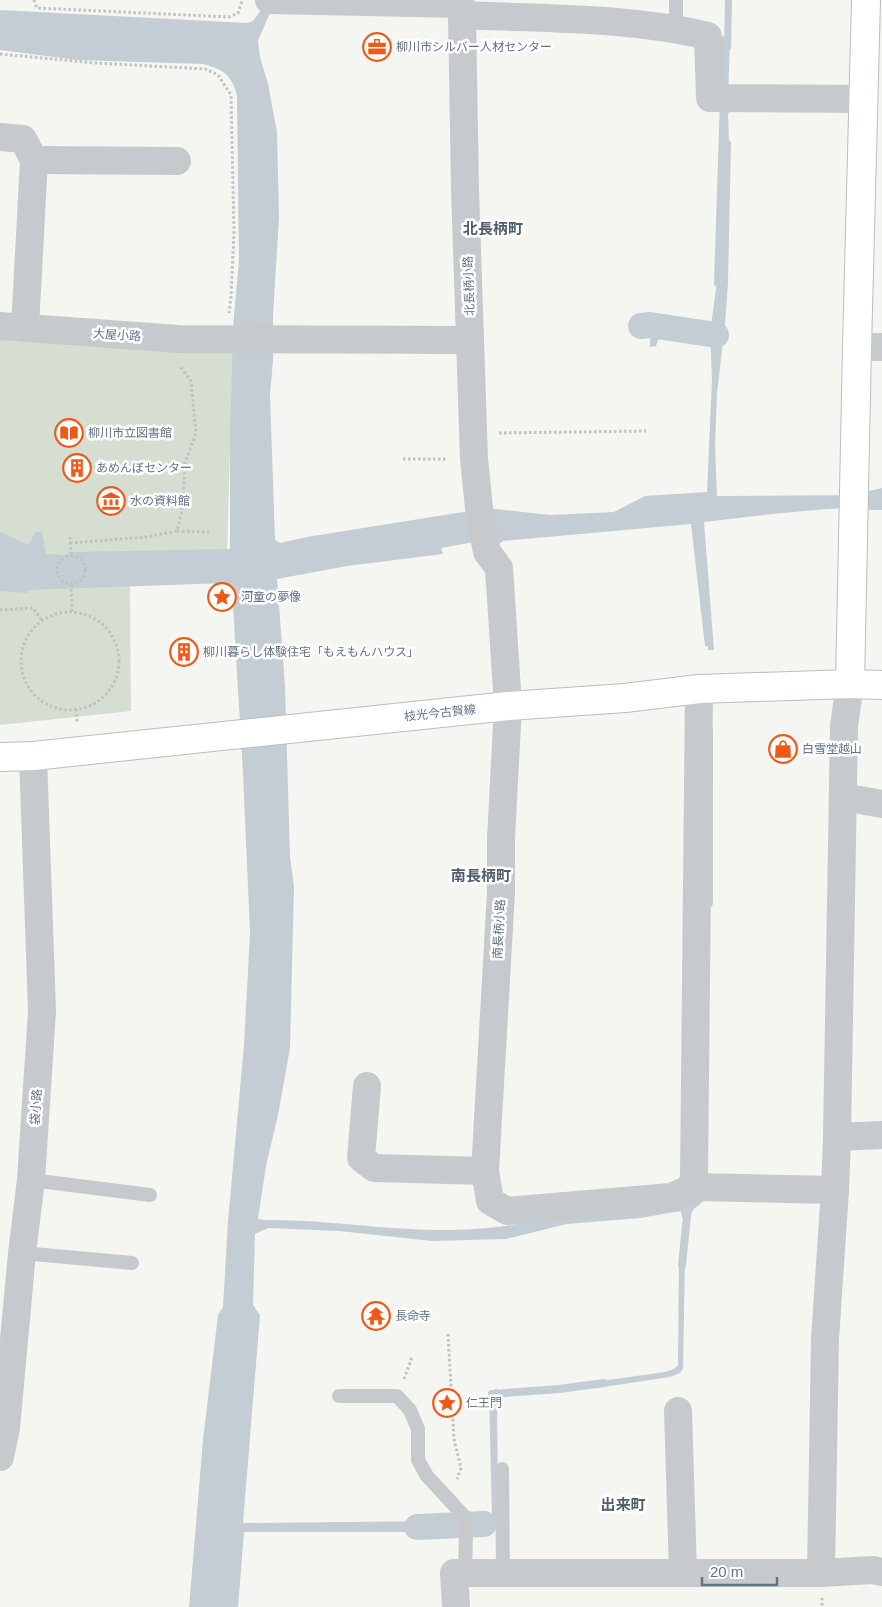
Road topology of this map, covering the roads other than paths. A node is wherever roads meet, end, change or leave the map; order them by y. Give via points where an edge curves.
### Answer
1 (270, 0) edge
2 (676, 0) edge
3 (866, 0) edge
4 (461, 6) edge
5 (676, 28) junction
6 (863, 99) junction
7 (0, 137) edge
8 (34, 160) junction
9 (177, 161) dead end
10 (12, 327) edge
11 (470, 340) junction
12 (869, 347) edge
13 (487, 552) joint
14 (850, 684) junction
15 (882, 685) edge
16 (699, 689) junction
17 (508, 706) junction
18 (33, 756) junction
19 (0, 757) edge
20 (843, 797) junction
21 (882, 804) edge
22 (367, 1086) dead end
23 (882, 1135) edge
24 (837, 1137) junction
25 (485, 1171) junction
26 (31, 1180) junction
27 (699, 1188) junction
28 (835, 1190) junction
29 (150, 1196) dead end
30 (22, 1253) junction
31 (132, 1263) dead end
32 (338, 1396) dead end
33 (678, 1411) dead end
34 (0, 1456) edge
35 (502, 1469) dead end
36 (465, 1572) junction
37 (503, 1572) junction
38 (683, 1572) junction
39 (821, 1572) junction
40 (882, 1572) edge
41 (456, 1607) edge

1 - 4 street
2 - 5 lane
3 - 6 main road
4 - 5 street
4 - 11 street, 北長柄小路
5 - 6 street via 708,36 710,98
6 - 12 main road
7 - 8 street via 23,139
8 - 9 street
8 - 10 street
10 - 11 street, 大屋小路 via 178,338
11 - 13 street, 北長柄小路 via 473,446
12 - 14 main road via 854,503
13 - 17 street, 南長柄小路 via 499,568
14 - 15 main road, 枝光今古賀線
14 - 16 main road, 枝光今古賀線
14 - 20 street via 844,726
16 - 17 main road, 枝光今古賀線
16 - 27 street via 694,1178
17 - 18 main road, 枝光今古賀線
17 - 25 street, 南長柄小路
18 - 19 main road, 枝光今古賀線
18 - 26 street, 袋小路 via 42,1011
20 - 21 street
20 - 24 street
22 - 25 street via 361,1158 374,1168
23 - 24 street
24 - 28 street
25 - 27 street, 南長柄小路 via 490,1201 507,1211 670,1197
26 - 29 lane
26 - 30 street, 袋小路
27 - 28 street
28 - 39 street via 825,1339
30 - 31 lane
30 - 34 street, 袋小路 via 6,1428
32 - 36 lane via 397,1396 410,1410 418,1429 418,1460 427,1476 465,1517
33 - 38 street
35 - 37 lane
36 - 37 street
36 - 41 street via 454,1573
37 - 38 street
38 - 39 street
39 - 40 street

